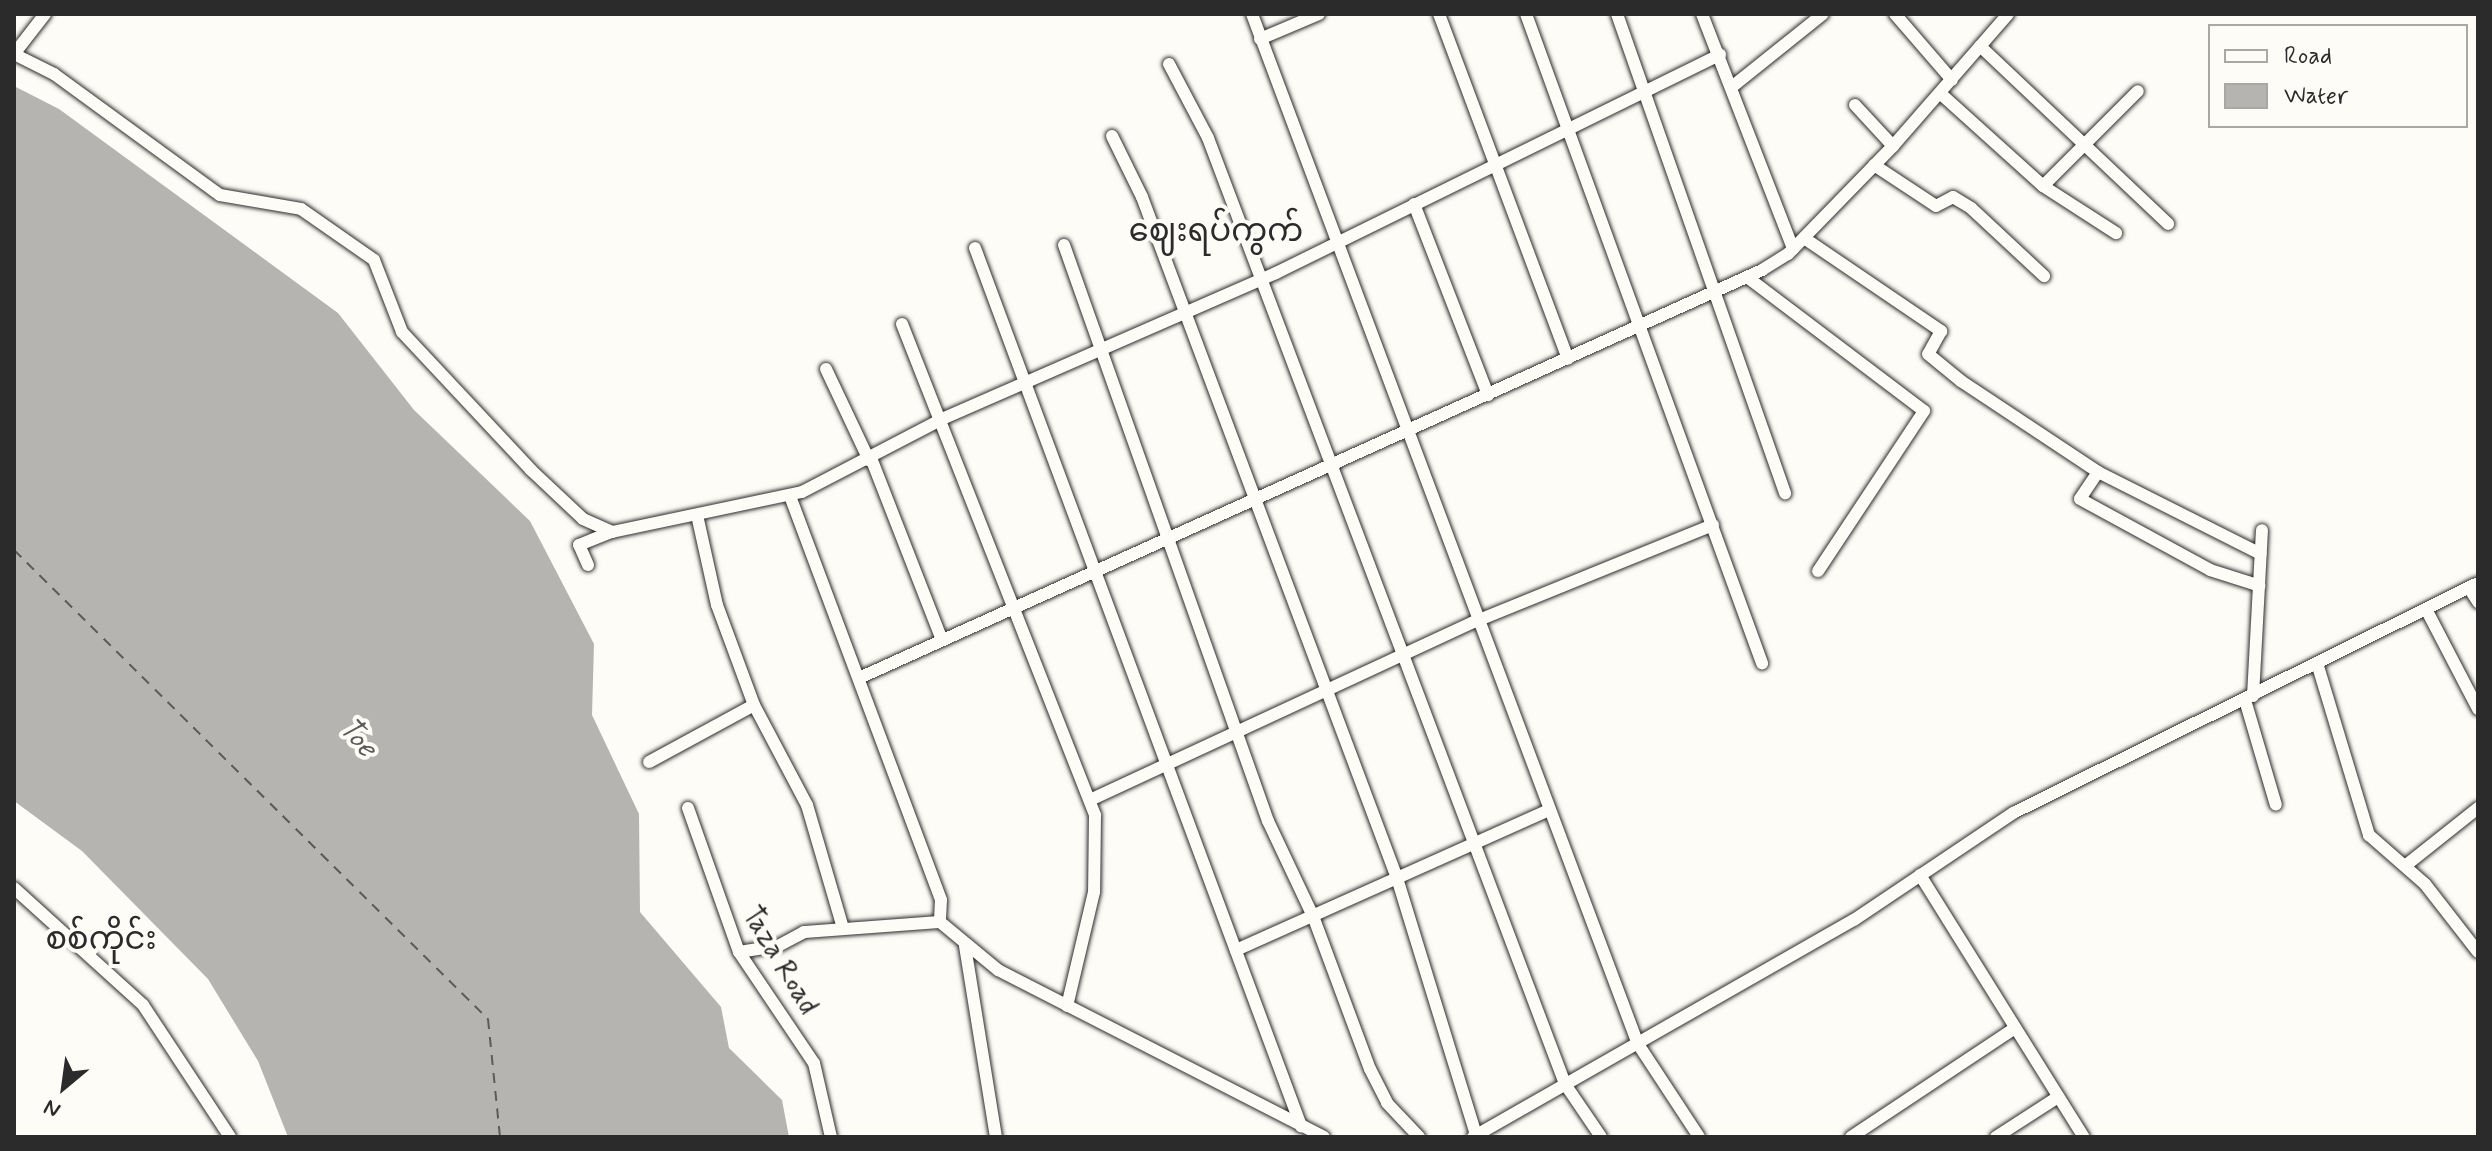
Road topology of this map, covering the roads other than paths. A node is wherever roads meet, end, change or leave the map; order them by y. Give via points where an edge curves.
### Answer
1 (45, 14) edge
2 (1243, 14) edge
3 (1319, 14) edge
4 (1439, 14) edge
5 (1526, 14) edge
6 (1617, 14) edge
7 (1702, 14) edge
8 (1823, 14) edge
9 (1895, 14) edge
10 (2008, 14) edge
11 (1253, 19) edge
12 (1260, 39) junction
13 (1980, 46) junction
14 (14, 54) edge
15 (1720, 55) junction
16 (1169, 64) dead end
17 (1952, 80) junction
18 (1733, 86) junction
19 (2138, 91) dead end
20 (1644, 92) junction
21 (1941, 94) junction
22 (1855, 105) dead end
23 (1566, 130) junction
24 (1112, 136) dead end
25 (2089, 145) junction
26 (1893, 146) junction
27 (1495, 164) junction
28 (1874, 165) junction
29 (2043, 186) junction
30 (1414, 204) junction
31 (2168, 224) dead end
32 (2116, 233) dead end
33 (1804, 238) junction
34 (1334, 244) junction
35 (1064, 245) dead end
36 (975, 248) dead end
37 (1793, 249) junction
38 (2044, 276) dead end
39 (1261, 277) junction
40 (1747, 277) junction
41 (1719, 290) junction
42 (1184, 315) junction
43 (902, 324) dead end
44 (1639, 326) junction
45 (1102, 346) junction
46 (1568, 359) junction
47 (826, 369) dead end
48 (1026, 385) junction
49 (1488, 395) junction
50 (944, 418) junction
51 (1407, 430) junction
52 (870, 459) junction
53 (1328, 466) junction
54 (2098, 472) junction
55 (1785, 493) dead end
56 (790, 496) junction
57 (1251, 502) junction
58 (697, 515) junction
59 (1713, 525) junction
60 (2262, 530) dead end
61 (612, 532) junction
62 (1173, 538) junction
63 (579, 545) junction
64 (566, 553) dead end
65 (2261, 554) junction
66 (588, 565) dead end
67 (1818, 571) dead end
68 (1095, 573) junction
69 (2474, 585) edge
70 (2260, 586) junction
71 (2478, 602) edge
72 (1017, 604) junction
73 (2426, 609) junction
74 (1474, 622) junction
75 (942, 640) junction
76 (1401, 657) junction
77 (1762, 663) dead end
78 (2317, 663) junction
79 (859, 678) junction
80 (1325, 693) junction
81 (2249, 698) junction
82 (754, 705) junction
83 (2478, 709) edge
84 (1240, 731) junction
85 (649, 762) dead end
86 (1167, 766) junction
87 (1090, 800) junction
88 (2276, 805) dead end
89 (688, 808) dead end
90 (2478, 808) edge
91 (1549, 810) junction
92 (1472, 844) junction
93 (2405, 866) junction
94 (1920, 875) junction
95 (1397, 878) junction
96 (14, 888) edge
97 (1313, 916) junction
98 (940, 922) junction
99 (843, 928) junction
100 (965, 946) junction
101 (1236, 950) junction
102 (739, 952) junction
103 (2478, 952) edge
104 (1067, 1006) junction
105 (2015, 1028) junction
106 (1638, 1044) junction
107 (1565, 1084) junction
108 (2058, 1097) junction
109 (1301, 1126) junction
110 (1474, 1136) edge
111 (230, 1137) edge
112 (831, 1137) edge
113 (996, 1137) edge
114 (1324, 1137) edge
115 (1419, 1137) edge
116 (1601, 1137) edge
117 (1699, 1137) edge
118 (1851, 1137) edge
119 (1996, 1137) edge
120 (2084, 1137) edge

1 - 14 street
2 - 11 street via 1247,26
3 - 12 street
4 - 27 street
5 - 23 street
6 - 20 street
7 - 15 street
8 - 18 street
9 - 17 street
10 - 13 street
11 - 12 street
12 - 34 street
13 - 17 street
13 - 25 street
14 - 61 street via 54,74 220,195 301,209 374,260 402,332 531,470 583,519
15 - 18 street
15 - 20 street
16 - 39 street via 1208,138
17 - 21 street
18 - 37 street
19 - 25 street
20 - 23 street
20 - 41 street
21 - 26 street
21 - 29 street
22 - 26 street
23 - 27 street
23 - 44 street
24 - 42 street
25 - 29 street
25 - 31 street
26 - 28 street
27 - 30 street
27 - 46 street
28 - 33 street
28 - 38 street via 1936,206 1953,197 1971,208
29 - 32 street
30 - 34 street
30 - 49 street
33 - 37 street
33 - 54 street via 1941,331 1928,354 1961,381
34 - 39 street
34 - 51 street
35 - 45 street
36 - 48 street
37 - 40 street
39 - 42 street
39 - 53 street
40 - 41 street
40 - 67 street via 1924,411
41 - 44 street
41 - 55 street
42 - 45 street
42 - 57 street
43 - 50 street
44 - 46 street
44 - 59 street
45 - 48 street
45 - 62 street
46 - 49 street
47 - 52 street
48 - 50 street
48 - 68 street
49 - 51 street
50 - 52 street
50 - 72 street
51 - 53 street
51 - 74 street
52 - 56 street
52 - 75 street
53 - 57 street
53 - 76 street
54 - 65 street
54 - 70 street via 2080,499 2210,570
56 - 58 street
56 - 79 street
57 - 62 street
57 - 80 street
58 - 61 street
58 - 82 street via 717,605
59 - 74 street
59 - 77 street
60 - 65 street
61 - 63 street
62 - 68 street
62 - 84 street
63 - 64 street
63 - 66 street
65 - 70 street
68 - 72 street
68 - 86 street
69 - 71 street
69 - 73 street
70 - 81 street
72 - 75 street
72 - 87 street
73 - 78 street
73 - 83 street
74 - 76 street
74 - 91 street
75 - 79 street
76 - 80 street
76 - 92 street
78 - 81 street
78 - 93 street via 2369,835
79 - 98 street via 941,900
80 - 84 street
80 - 95 street
81 - 88 street
81 - 94 street via 2013,813
82 - 85 street
82 - 99 street via 807,805
84 - 86 street
84 - 97 street via 1268,821
86 - 87 street
86 - 101 street
87 - 104 street via 1094,892
89 - 102 street, Taza Road
90 - 93 street
91 - 92 street
91 - 106 street
92 - 95 street
92 - 107 street
93 - 103 street
94 - 105 street
94 - 106 street
95 - 97 street
95 - 110 street
96 - 111 street via 143,1005
97 - 101 street
97 - 115 street via 1370,1069 1387,1103
98 - 99 street
98 - 100 street
99 - 102 street
100 - 104 street
100 - 113 street
101 - 109 street
102 - 112 street, Taza Road via 814,1063
104 - 109 street
105 - 108 street
105 - 118 street
106 - 107 street
106 - 117 street
107 - 110 street
107 - 116 street
108 - 119 street
108 - 120 street
109 - 114 street

